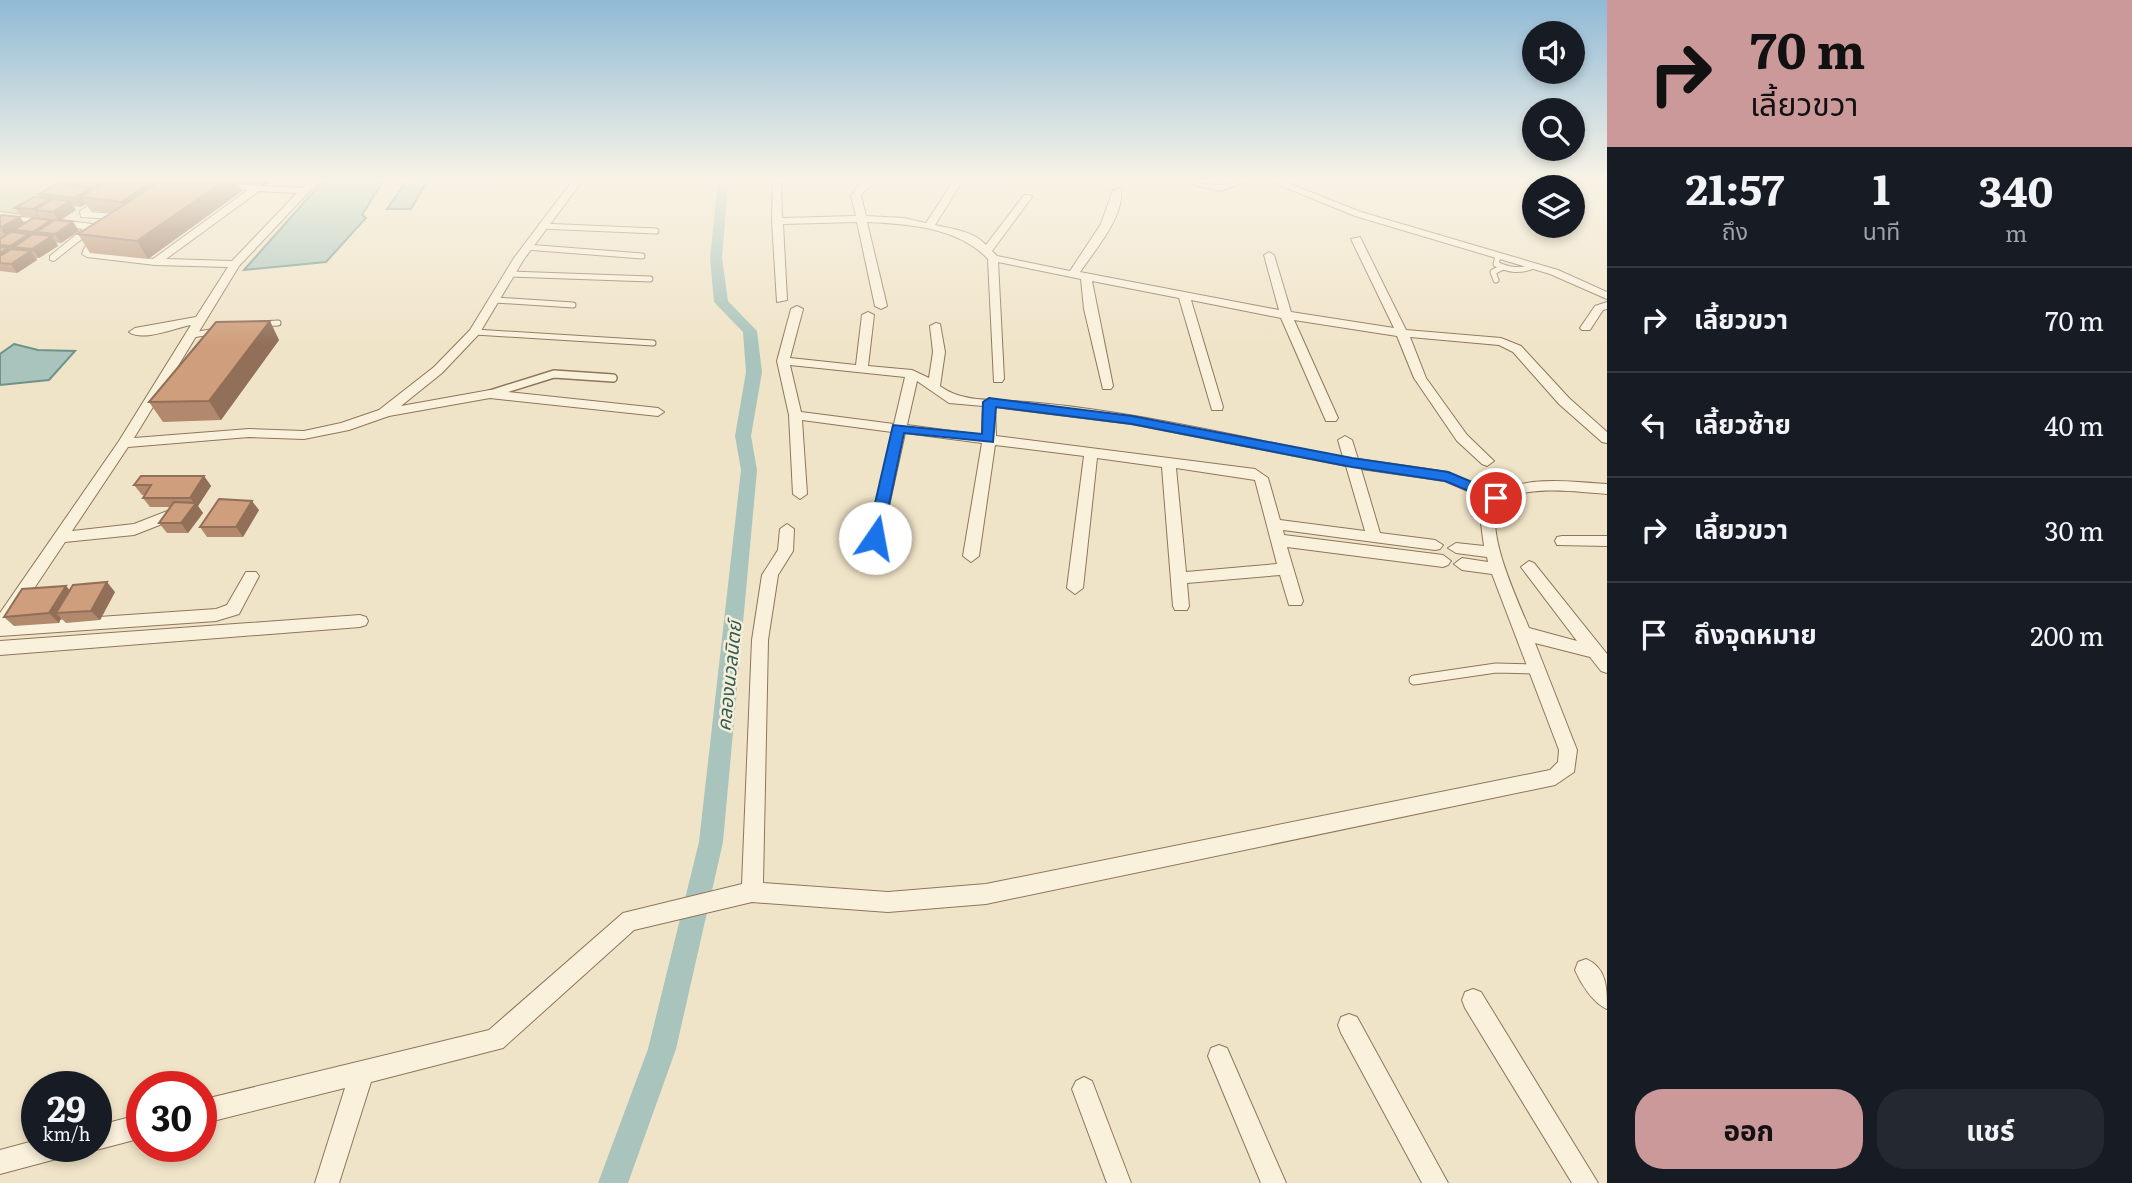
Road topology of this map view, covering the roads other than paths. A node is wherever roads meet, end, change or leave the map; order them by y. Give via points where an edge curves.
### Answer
1 (82, 235) edge
2 (108, 235) edge
3 (194, 235) edge
4 (262, 235) edge
5 (534, 235) edge
6 (778, 235) edge
7 (864, 235) edge
8 (961, 235) edge
9 (1002, 235) edge
10 (1099, 235) edge
11 (1429, 235) edge
12 (1356, 239) dead end
13 (526, 247) junction
14 (990, 254) junction
15 (1269, 255) dead end
16 (642, 256) dead end
17 (1498, 256) junction
18 (54, 258) dead end
19 (155, 262) junction
20 (236, 264) junction
21 (1533, 266) junction
22 (1503, 267) junction
23 (510, 274) junction
24 (1073, 274) junction
25 (1086, 277) junction
26 (650, 279) dead end
27 (1496, 280) dead end
28 (1184, 295) junction
29 (1607, 296) edge
30 (495, 300) junction
31 (780, 300) dead end
32 (573, 305) dead end
33 (1607, 305) edge
34 (881, 306) dead end
35 (797, 309) dead end
36 (869, 315) dead end
37 (1286, 315) junction
38 (201, 320) junction
39 (278, 323) dead end
40 (250, 325) edge
41 (936, 326) dead end
42 (1586, 328) dead end
43 (221, 330) edge
44 (135, 332) dead end
45 (475, 332) junction
46 (1402, 333) junction
47 (192, 335) junction
48 (653, 343) dead end
49 (783, 361) junction
50 (862, 369) junction
51 (912, 374) junction
52 (613, 378) dead end
53 (998, 379) dead end
54 (1107, 386) dead end
55 (934, 387) junction
56 (490, 394) junction
57 (989, 402) junction
58 (1217, 407) dead end
59 (658, 412) dead end
60 (384, 413) junction
61 (794, 415) junction
62 (1331, 418) dead end
63 (898, 428) junction
64 (989, 439) junction
65 (1607, 439) edge
66 (1345, 440) dead end
67 (124, 443) junction
68 (1091, 453) junction
69 (1487, 461) dead end
70 (1170, 463) junction
71 (1352, 463) junction
72 (1607, 489) edge
73 (800, 494) dead end
74 (1496, 498) junction
75 (175, 513) edge
76 (787, 529) dead end
77 (1276, 532) junction
78 (60, 537) junction
79 (1374, 537) junction
80 (875, 538) dead end
81 (1562, 541) dead end
82 (1607, 541) edge
83 (1435, 545) dead end
84 (1456, 548) dead end
85 (971, 556) dead end
86 (1443, 561) dead end
87 (1496, 561) junction
88 (1462, 564) dead end
89 (1529, 568) dead end
90 (1286, 569) junction
91 (251, 576) dead end
92 (1178, 578) junction
93 (1074, 588) dead end
94 (1295, 601) dead end
95 (1181, 606) dead end
96 (360, 621) dead end
97 (0, 628) edge
98 (1522, 633) junction
99 (0, 648) edge
100 (1595, 652) junction
101 (1607, 666) edge
102 (1536, 668) junction
103 (1414, 680) dead end
104 (752, 891) junction
105 (1586, 970) dead end
106 (1607, 998) edge
107 (1473, 1000) dead end
108 (1349, 1025) dead end
109 (1219, 1056) dead end
110 (362, 1073) junction
111 (1084, 1089) dead end
112 (217, 1108) edge
113 (21, 1159) edge
114 (3, 1165) edge
115 (327, 1183) edge
116 (1119, 1183) edge
117 (1274, 1183) edge
118 (1436, 1183) edge
119 (1586, 1183) edge

1 - 18 street
2 - 19 street via 87,254
3 - 19 street
4 - 20 street
5 - 13 street
6 - 31 street
7 - 34 street
8 - 14 street
9 - 14 street
10 - 24 street
11 - 17 street
12 - 46 street
13 - 16 lane
13 - 23 street
14 - 24 street
14 - 53 street
15 - 37 street
17 - 21 street
17 - 22 lane via 1496,264
19 - 20 street
20 - 38 street
21 - 22 lane via 1521,271
21 - 29 street
22 - 27 lane via 1493,272
23 - 26 lane
23 - 30 street
24 - 25 street
25 - 28 street
25 - 54 street
28 - 37 street
28 - 58 street
30 - 32 lane
30 - 45 street
33 - 42 street via 1599,308
35 - 49 street
36 - 50 street
37 - 46 street
37 - 62 street
38 - 44 street
38 - 47 street
39 - 40 lane
41 - 55 street via 939,352
43 - 47 lane
45 - 48 lane
45 - 60 street via 438,370
46 - 65 street via 1480,338 1517,349 1564,401
46 - 69 street via 1420,378 1462,438
47 - 67 street
49 - 50 street
49 - 61 street
50 - 51 street
51 - 55 street
51 - 63 street
52 - 56 lane via 554,374
55 - 57 street via 954,400
56 - 59 street
56 - 60 street
57 - 64 street
57 - 71 street via 1132,420
60 - 67 street via 304,435 249,433
61 - 63 street
61 - 73 street
63 - 64 street
63 - 80 street
64 - 68 street
64 - 85 street
66 - 71 street
67 - 78 street
68 - 70 street
68 - 93 street
70 - 77 street via 1255,474 1261,478
70 - 92 street
71 - 74 street via 1448,477
71 - 79 street
72 - 74 street via 1531,487
74 - 87 street via 1489,510 1489,532
75 - 78 street via 137,530
76 - 104 street via 785,551 770,575 760,640
77 - 79 street
77 - 86 street
77 - 90 street
78 - 97 street
79 - 83 street
81 - 82 street
84 - 87 street
87 - 88 street
87 - 98 street
89 - 100 street
90 - 92 street
90 - 94 street
91 - 97 street via 233,610 216,615
92 - 95 street
96 - 99 street
98 - 100 street
98 - 102 street
100 - 101 street
102 - 103 lane via 1496,668
102 - 104 street via 1568,750 1567,766 1555,777 986,894 888,902
104 - 110 street via 622,925 495,1041
105 - 106 street
107 - 119 street
108 - 118 street
109 - 117 street
110 - 112 street
110 - 115 street
111 - 116 street
113 - 114 street

